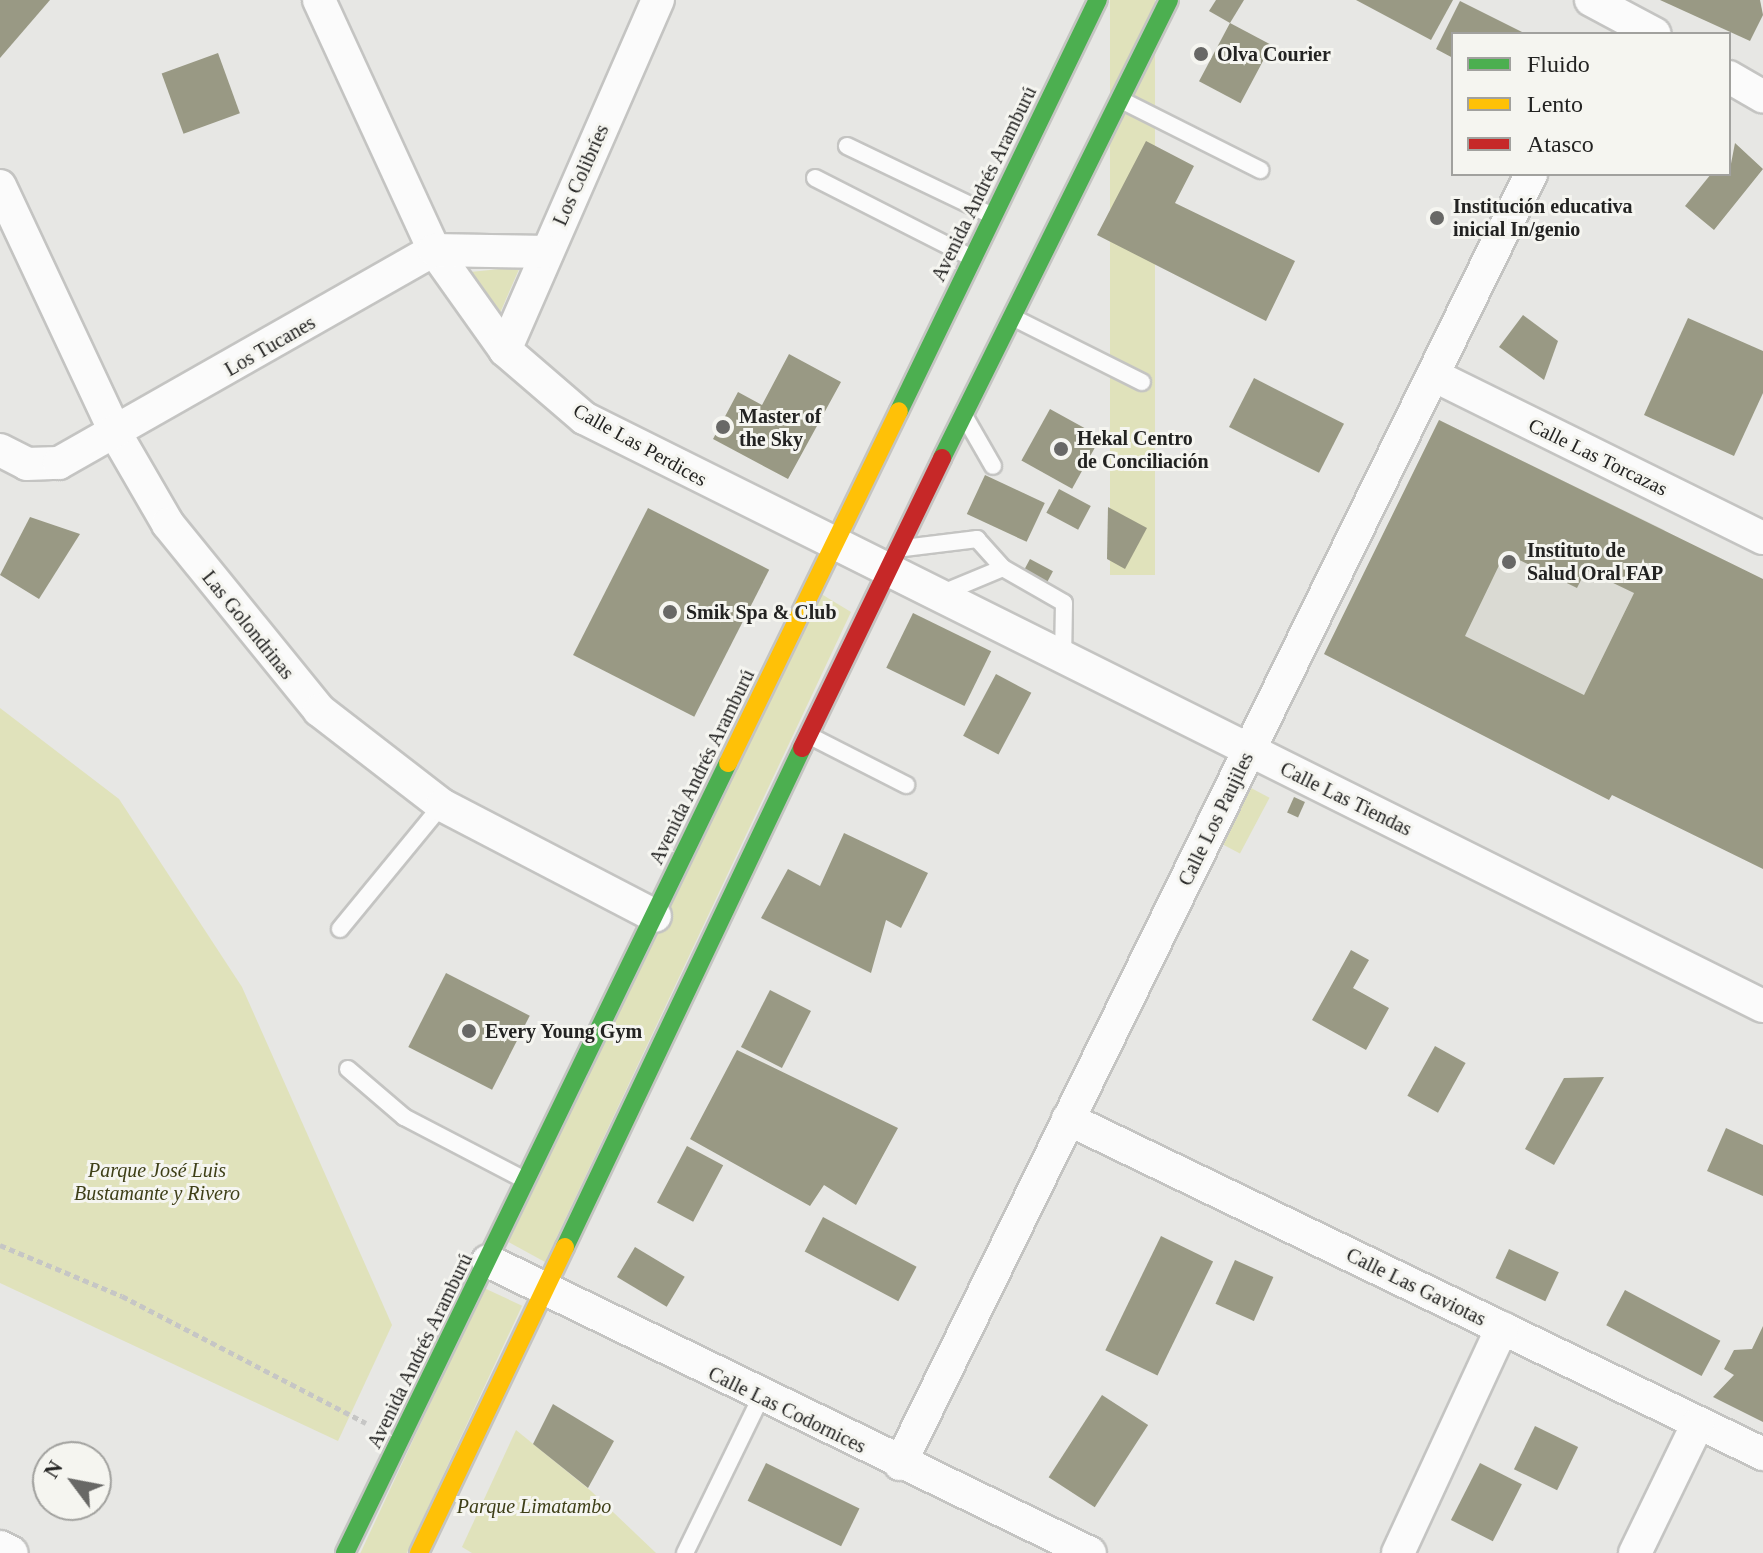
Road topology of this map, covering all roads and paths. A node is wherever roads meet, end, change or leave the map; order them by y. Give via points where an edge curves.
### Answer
1 (319, 0) edge
2 (658, 0) edge
3 (1098, 0) edge
4 (1169, 0) edge
5 (1600, 14) edge
6 (1650, 32) edge
7 (1731, 78) edge
8 (1763, 97) edge
9 (1120, 100) junction
10 (847, 146) dead end
11 (1260, 170) dead end
12 (1530, 176) edge
13 (815, 178) dead end
14 (0, 186) edge
15 (993, 216) junction
16 (434, 250) junction
17 (547, 252) junction
18 (972, 257) junction
19 (1012, 317) junction
20 (505, 350) junction
21 (1433, 375) junction
22 (1142, 382) dead end
23 (964, 414) junction
24 (117, 436) junction
25 (0, 450) edge
26 (993, 466) dead end
27 (1763, 538) edge
28 (833, 546) junction
29 (892, 560) junction
30 (1003, 568) junction
31 (936, 596) junction
32 (1063, 659) junction
33 (808, 735) junction
34 (1250, 752) junction
35 (906, 785) dead end
36 (442, 805) junction
37 (655, 916) junction
38 (340, 929) dead end
39 (1763, 1006) edge
40 (348, 1069) dead end
41 (1068, 1119) junction
42 (526, 1181) junction
43 (0, 1245) edge
44 (488, 1261) junction
45 (545, 1290) junction
46 (1502, 1328) junction
47 (760, 1399) junction
48 (1698, 1423) junction
49 (401, 1442) junction
50 (1763, 1454) edge
51 (900, 1464) junction
52 (0, 1547) edge
53 (12, 1553) edge
54 (345, 1553) edge
55 (419, 1553) edge
56 (685, 1553) edge
57 (1090, 1553) edge
58 (1398, 1553) edge
59 (1635, 1553) edge

1 - 16 street, Calle Las Perdices
2 - 17 street, Los Colibríes
3 - 15 main road, Avenida Andrés Aramburú
4 - 9 main road
5 - 6 street
7 - 8 street
9 - 11 lane
9 - 19 main road
10 - 15 lane
12 - 21 street, Calle Los Paujiles
13 - 18 lane
14 - 24 street, Las Golondrinas
15 - 18 main road, Avenida Andrés Aramburú
16 - 17 street
16 - 20 street, Calle Las Perdices
16 - 24 street, Los Tucanes
17 - 20 street, Los Colibríes
18 - 28 main road, Avenida Andrés Aramburú
19 - 22 lane
19 - 23 main road
20 - 28 street, Calle Las Perdices via 584,418
21 - 27 street, Calle Las Torcazas
21 - 34 street, Calle Los Paujiles
23 - 26 lane
23 - 29 main road
24 - 25 street, Los Tucanes via 42,466
24 - 36 street, Las Golondrinas via 168,524 319,710
28 - 29 street, Calle Las Perdices
28 - 37 main road, Avenida Andrés Aramburú
29 - 30 lane via 977,539
29 - 31 street, Calle Las Tiendas
29 - 33 main road
30 - 31 lane
30 - 32 lane via 1064,603
31 - 32 street, Calle Las Tiendas
32 - 34 street, Calle Las Tiendas
33 - 35 lane
33 - 45 main road
34 - 39 street, Calle Las Tiendas
34 - 41 street, Calle Los Paujiles
36 - 37 street, Las Golondrinas
36 - 38 lane
37 - 42 main road, Avenida Andrés Aramburú
40 - 42 lane via 412,1122
41 - 46 street, Calle Las Gaviotas
41 - 51 street, Calle Los Paujiles
42 - 44 main road, Avenida Andrés Aramburú
43 - 49 path via 122,1296
44 - 45 street, Calle Las Codornices
44 - 49 main road, Avenida Andrés Aramburú
45 - 47 street, Calle Las Codornices
45 - 55 main road
46 - 48 street, Calle Las Gaviotas
46 - 58 street
47 - 51 street, Calle Las Codornices
47 - 56 lane
48 - 50 street, Calle Las Gaviotas
48 - 59 street
49 - 54 main road, Avenida Andrés Aramburú
51 - 57 street, Calle Las Codornices
52 - 53 street

